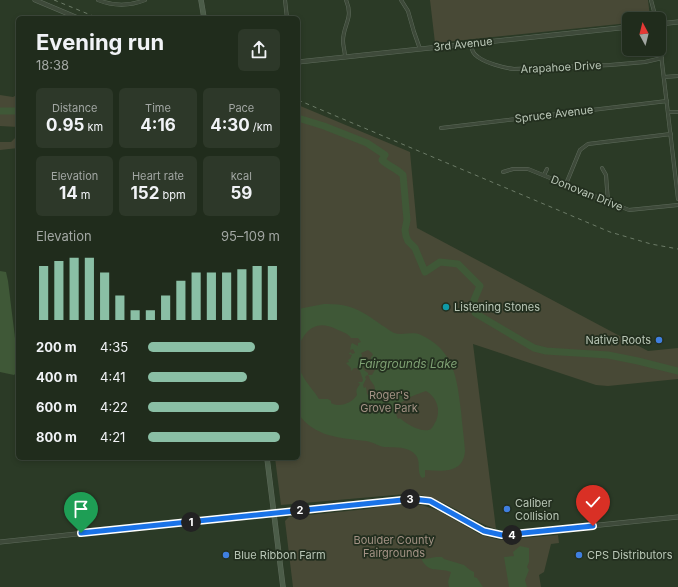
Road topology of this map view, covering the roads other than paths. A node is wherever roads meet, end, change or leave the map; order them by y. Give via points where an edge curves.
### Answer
1 (35, 0) edge
2 (98, 0) edge
3 (111, 0) edge
4 (145, 0) edge
5 (202, 0) edge
6 (285, 0) edge
7 (346, 0) edge
8 (401, 0) edge
9 (652, 0) edge
10 (112, 5) junction
11 (655, 12) edge
12 (73, 16) edge
13 (204, 16) edge
14 (287, 16) edge
15 (678, 22) edge
16 (666, 23) edge
17 (622, 28) edge
18 (472, 43) junction
19 (420, 49) junction
20 (346, 57) junction
21 (662, 58) joint
22 (300, 62) edge
23 (678, 76) edge
24 (664, 78) junction
25 (667, 101) junction
26 (668, 112) junction
27 (678, 112) edge
28 (441, 128) dead end
29 (671, 134) junction
30 (602, 168) dead end
31 (547, 169) dead end
32 (503, 172) dead end
33 (544, 175) junction
34 (566, 184) junction
35 (678, 199) edge
36 (608, 202) junction
37 (678, 206) edge
38 (267, 460) edge
39 (274, 513) junction
40 (678, 517) edge
41 (0, 542) edge
42 (283, 587) edge

1 - 12 street
2 - 10 street
3 - 10 street
4 - 10 street
5 - 13 main road
6 - 14 street
7 - 20 street via 350,11 343,40
8 - 19 street via 408,11
9 - 11 street
15 - 16 street
17 - 18 street, 3rd Avenue
18 - 19 street, 3rd Avenue
18 - 21 street, Arapahoe Drive via 472,50 478,57 514,69 610,65
19 - 20 street, 3rd Avenue
20 - 22 street, 3rd Avenue
21 - 24 street
23 - 24 street
24 - 25 street
25 - 26 street
25 - 28 street, Spruce Avenue
26 - 27 street
26 - 29 street
29 - 34 street via 588,144 580,150
29 - 35 street
30 - 36 street via 606,175
31 - 33 street, Donovan Drive
32 - 33 street, Donovan Drive via 521,168
33 - 34 street, Donovan Drive
34 - 36 street, Donovan Drive
36 - 37 street, Donovan Drive via 633,210
38 - 39 main road
39 - 40 street via 419,499 439,505 484,531 502,535
39 - 41 street
39 - 42 main road

